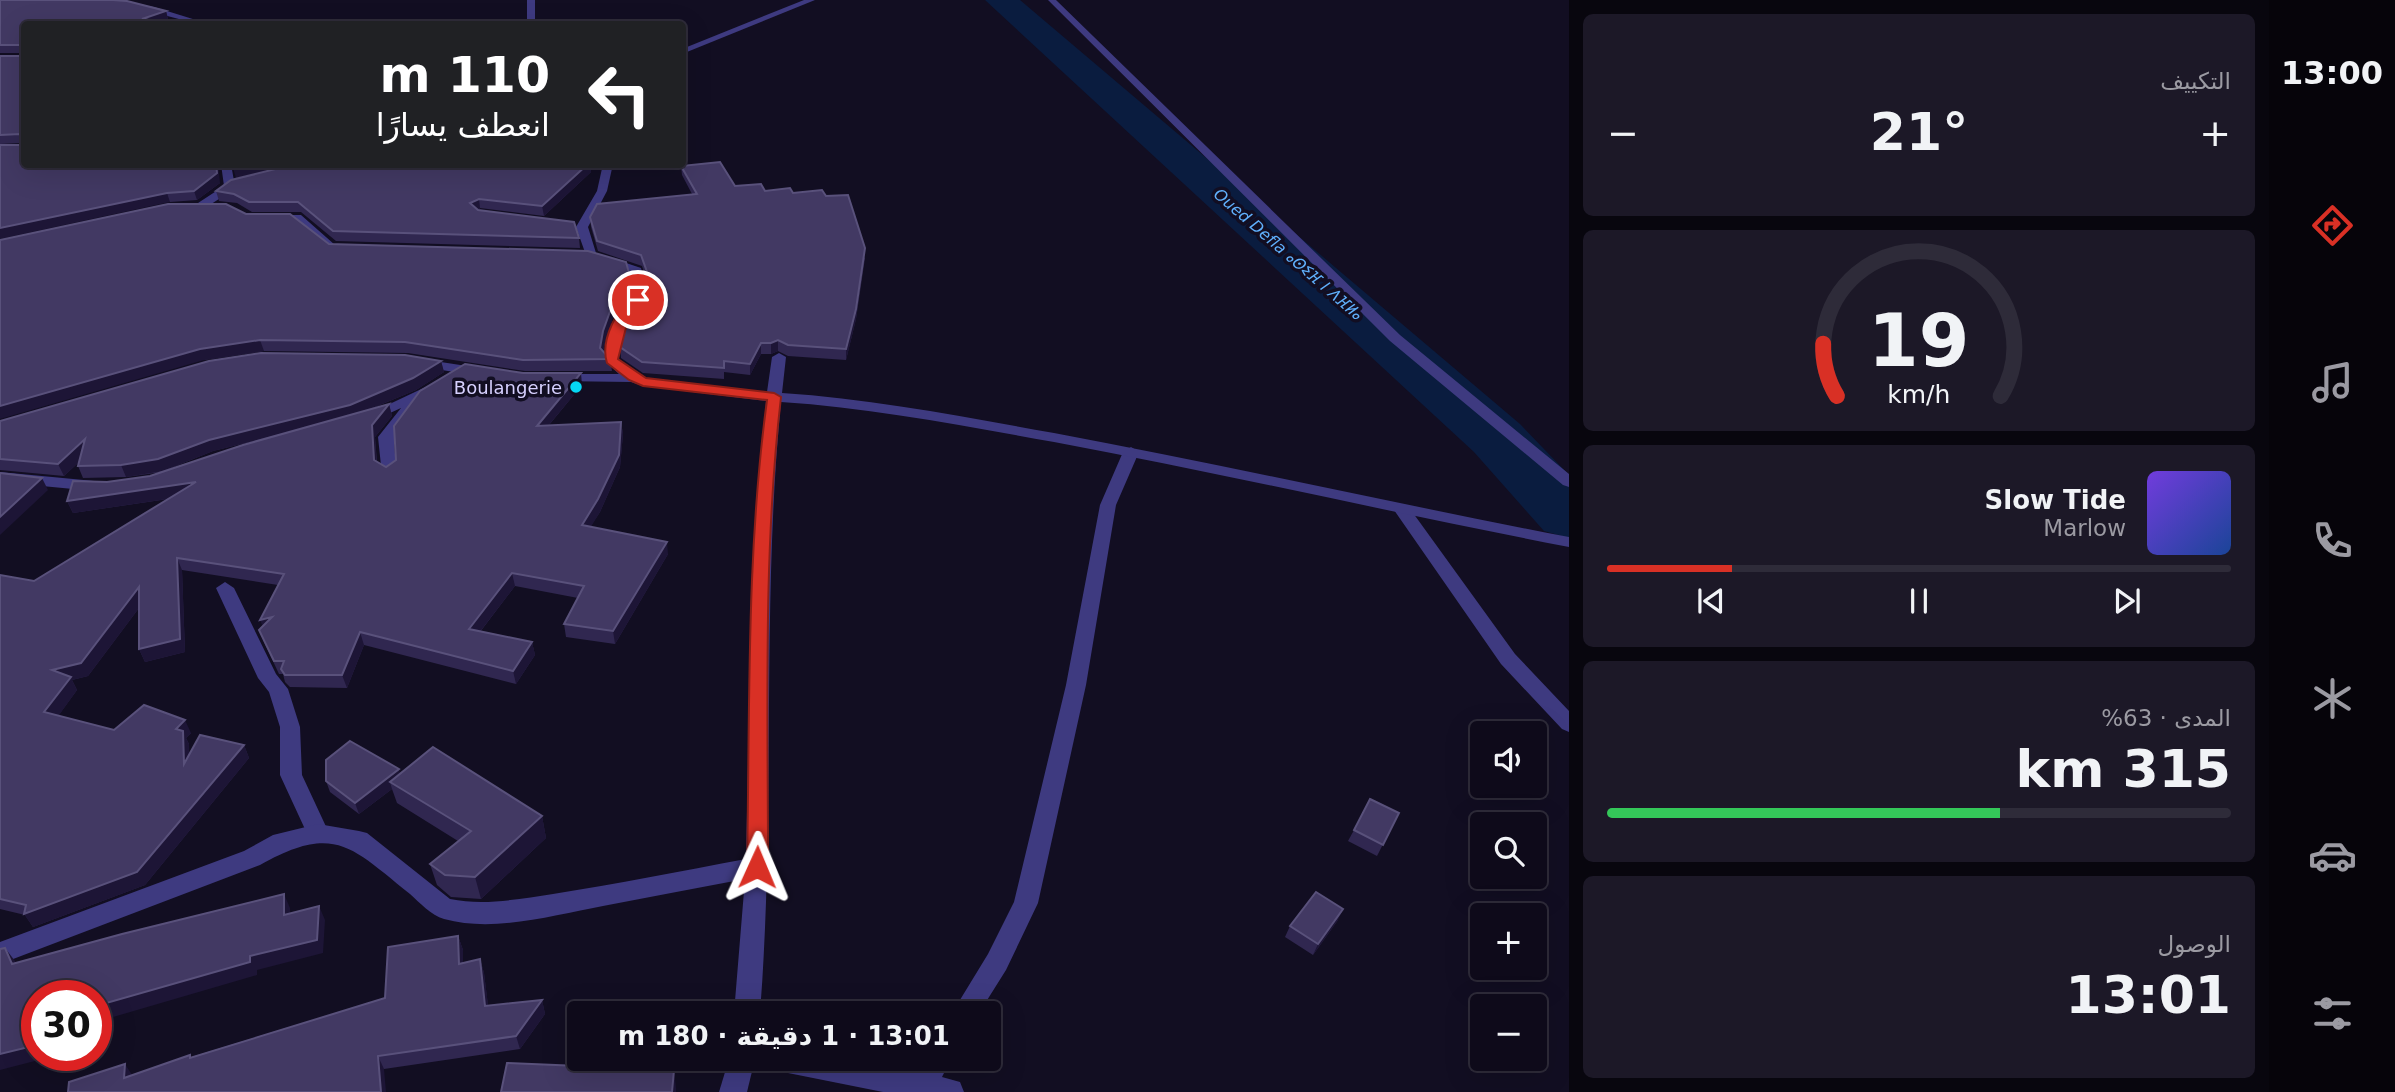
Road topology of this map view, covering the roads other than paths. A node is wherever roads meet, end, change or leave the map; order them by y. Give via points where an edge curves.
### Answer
1 (110, 0) edge
2 (531, 0) edge
3 (811, 0) edge
4 (1052, 0) edge
5 (195, 21) edge
6 (531, 21) edge
7 (686, 50) edge
8 (227, 168) edge
9 (607, 168) edge
10 (243, 183) edge
11 (229, 186) junction
12 (201, 206) junction
13 (222, 207) edge
14 (171, 208) edge
15 (261, 218) edge
16 (358, 249) edge
17 (779, 357) dead end
18 (408, 360) edge
19 (463, 370) junction
20 (500, 374) edge
21 (538, 378) edge
22 (633, 378) junction
23 (422, 395) junction
24 (774, 397) junction
25 (359, 422) edge
26 (1131, 452) junction
27 (388, 472) edge
28 (0, 477) edge
29 (1569, 482) edge
30 (113, 486) edge
31 (1402, 510) junction
32 (1569, 542) edge
33 (225, 588) dead end
34 (1569, 724) edge
35 (318, 833) junction
36 (757, 867) junction
37 (0, 953) edge
38 (748, 1001) edge
39 (973, 1001) edge
40 (739, 1071) edge
41 (838, 1071) edge
42 (931, 1071) edge
43 (921, 1089) edge
44 (733, 1092) edge
45 (950, 1092) edge

1 - 5 street
2 - 6 street
3 - 7 street
4 - 29 street via 1395,338
8 - 11 street
9 - 22 street via 601,191 576,226 584,255 635,268 638,300 625,310 611,360
10 - 11 street
11 - 12 street
12 - 13 street
12 - 14 street
15 - 16 street via 297,217 332,248
17 - 24 street
18 - 19 street
19 - 20 street
19 - 23 street
21 - 22 street
22 - 24 street
23 - 25 street
23 - 27 street via 386,437
24 - 26 street via 914,412
24 - 36 street via 761,561
26 - 31 street
26 - 39 street via 1108,505 1076,685 1026,903
28 - 30 street
31 - 32 street
31 - 34 street via 1508,659
33 - 35 street via 268,678 278,689 290,727 291,775
35 - 36 street via 359,840 444,908 467,914 574,901
35 - 37 street via 281,842 239,863
36 - 38 street
40 - 44 street
41 - 43 street
42 - 43 street
43 - 45 street

